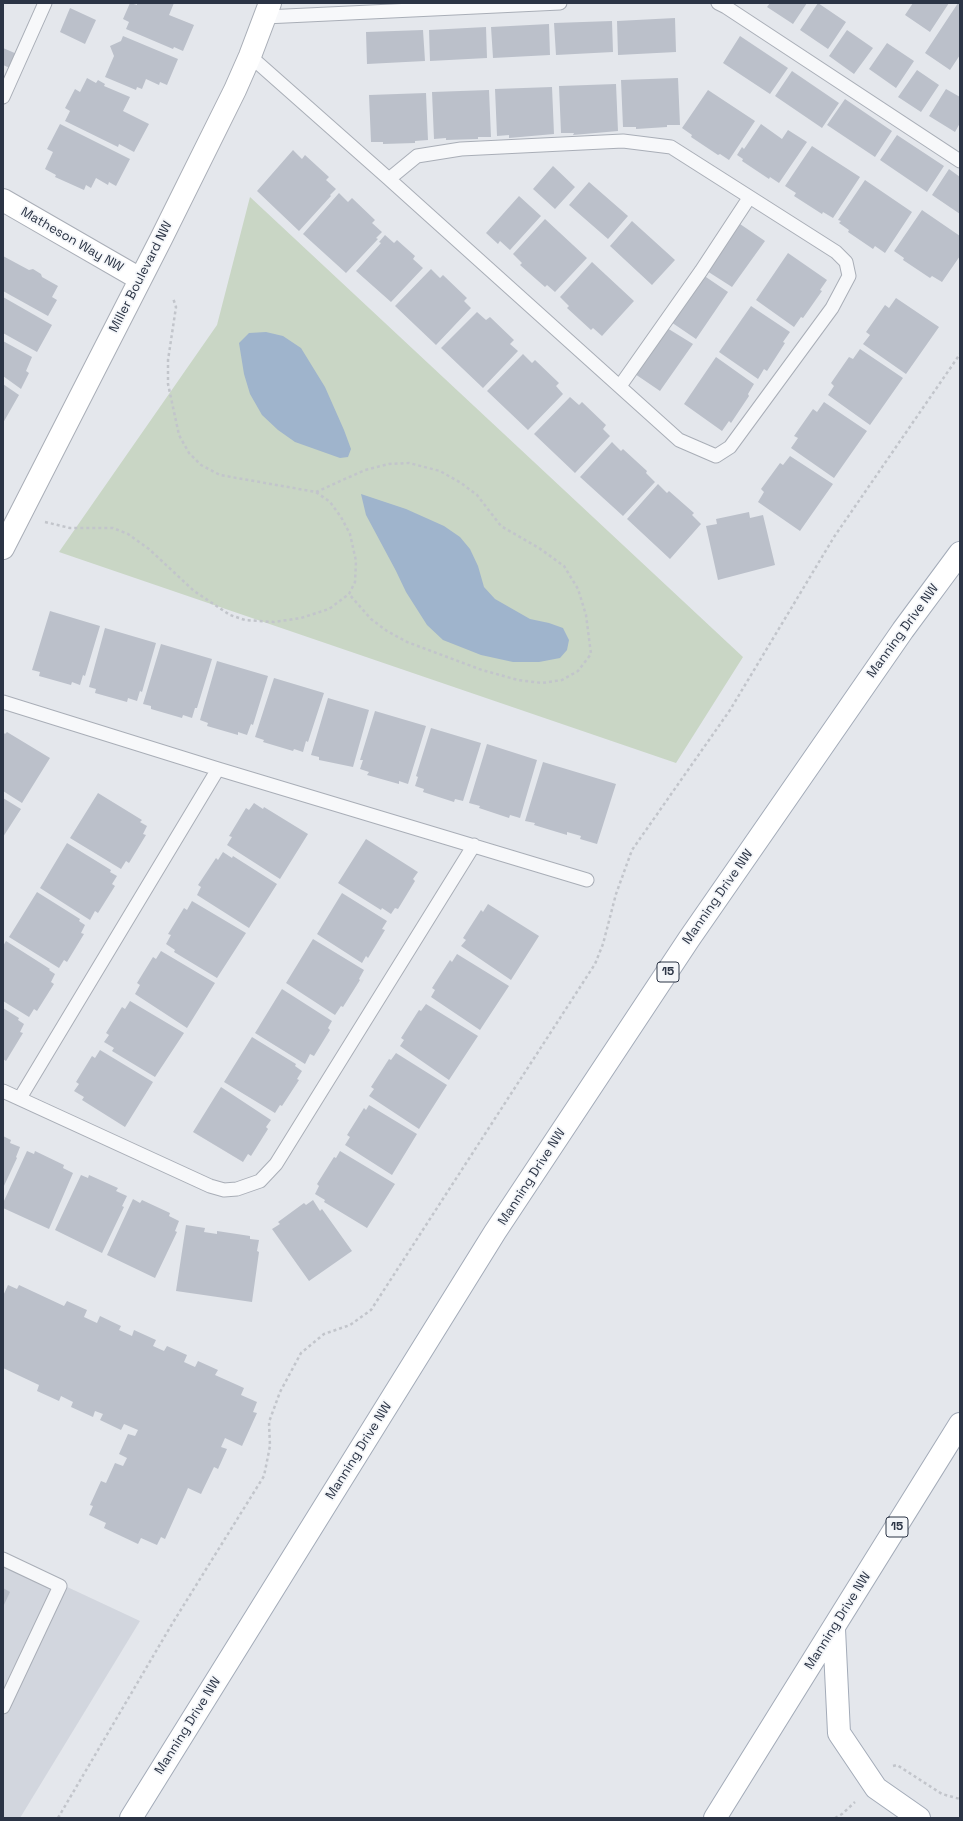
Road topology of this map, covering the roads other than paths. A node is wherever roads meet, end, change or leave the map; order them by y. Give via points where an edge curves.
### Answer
1 (45, 3) edge
2 (560, 3) edge
3 (718, 3) edge
4 (267, 10) edge
5 (250, 56) junction
6 (3, 97) edge
7 (960, 161) edge
8 (389, 179) junction
9 (749, 198) junction
10 (3, 200) edge
11 (140, 279) junction
12 (620, 386) junction
13 (3, 548) edge
14 (960, 553) edge
15 (3, 702) edge
16 (218, 769) junction
17 (474, 845) junction
18 (587, 880) dead end
19 (3, 1091) edge
20 (20, 1098) junction
21 (960, 1424) edge
22 (3, 1560) edge
23 (834, 1629) junction
24 (3, 1707) edge
25 (131, 1818) edge
26 (715, 1818) edge
27 (919, 1818) edge

1 - 6 lane
2 - 4 lane
3 - 7 lane
4 - 5 main road, Miller Boulevard NW
5 - 8 lane
5 - 11 main road, Miller Boulevard NW
8 - 9 lane via 418,156 461,149 623,141 671,147
8 - 12 lane
9 - 12 lane via 702,271
9 - 12 lane via 836,252 846,262 849,276 832,308 730,447 716,456 680,440
10 - 11 main road, Matheson Way NW
11 - 13 main road, Miller Boulevard NW
14 - 25 main road, Manning Drive NW / 15 via 903,630 689,939 495,1232
15 - 16 lane
16 - 17 lane
16 - 20 lane
17 - 18 lane
17 - 20 lane via 276,1164 260,1180 237,1189 224,1190 210,1186
19 - 20 lane
21 - 23 main road, Manning Drive NW / 15
22 - 24 lane via 60,1586
23 - 26 main road, Manning Drive NW
23 - 27 main road via 839,1733 876,1788

